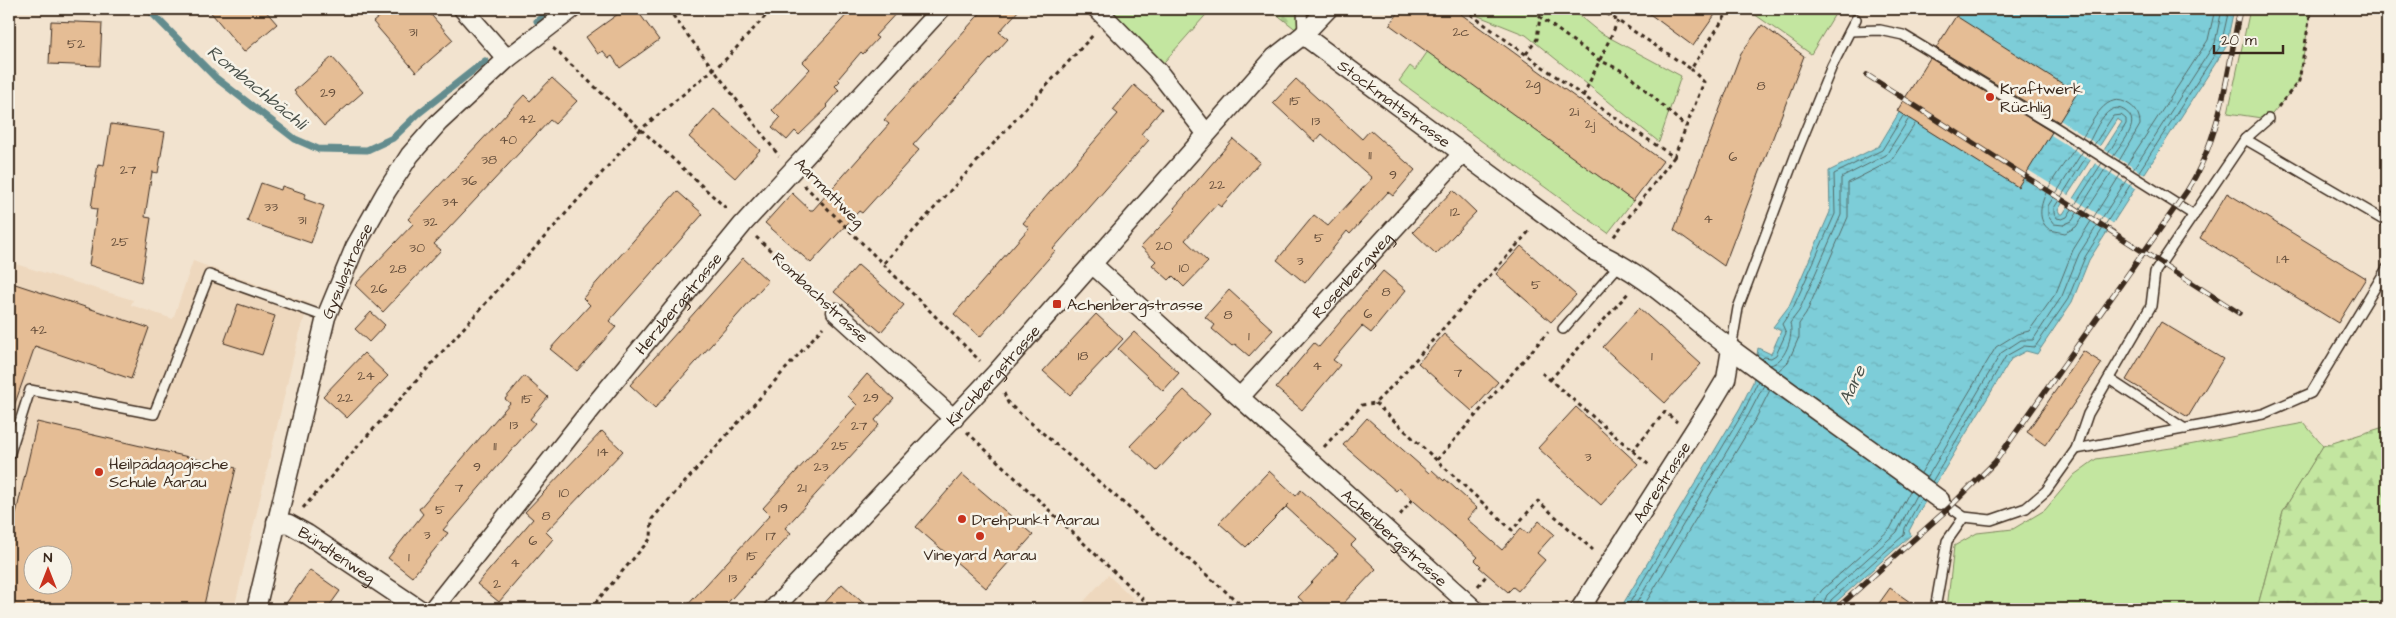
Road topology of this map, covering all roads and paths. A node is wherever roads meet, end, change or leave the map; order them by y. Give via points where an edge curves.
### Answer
1 (463, 9) edge
2 (572, 9) edge
3 (668, 9) edge
4 (772, 9) edge
5 (941, 9) edge
6 (1302, 9) edge
7 (1328, 9) edge
8 (1468, 9) edge
9 (1535, 9) edge
10 (1600, 9) edge
11 (1730, 9) edge
12 (2311, 9) edge
13 (1103, 14) edge
14 (1540, 17) junction
15 (1856, 19) dead end
16 (1618, 21) junction
17 (1850, 31) junction
18 (538, 36) junction
19 (1303, 36) junction
20 (1526, 54) junction
21 (507, 59) junction
22 (1599, 60) junction
23 (713, 68) junction
24 (1691, 69) junction
25 (1584, 96) junction
26 (2268, 119) joint
27 (1686, 127) junction
28 (641, 129) junction
29 (1206, 133) junction
30 (2245, 139) junction
31 (1463, 153) junction
32 (1674, 157) junction
33 (792, 174) junction
34 (1544, 214) junction
35 (2194, 215) junction
36 (2387, 222) edge
37 (743, 224) junction
38 (1594, 251) junction
39 (884, 263) junction
40 (1092, 264) junction
41 (1620, 264) junction
42 (2387, 268) edge
43 (1641, 279) junction
44 (836, 312) junction
45 (326, 317) junction
46 (1553, 326) dead end
47 (1563, 329) dead end
48 (1731, 349) junction
49 (1542, 373) dead end
50 (995, 374) junction
51 (2109, 379) junction
52 (1550, 380) junction
53 (1241, 396) junction
54 (1375, 403) junction
55 (954, 419) junction
56 (2186, 429) junction
57 (1693, 435) junction
58 (2076, 449) junction
59 (1632, 451) junction
60 (9, 456) edge
61 (1437, 460) junction
62 (1311, 462) junction
63 (1665, 479) junction
64 (1940, 500) joint
65 (1964, 517) junction
66 (282, 523) junction
67 (1610, 565) junction
68 (256, 609) edge
69 (419, 609) edge
70 (433, 609) edge
71 (590, 609) edge
72 (773, 609) edge
73 (1153, 609) edge
74 (1246, 609) edge
75 (1474, 609) edge
76 (1580, 609) edge
77 (1935, 609) edge

1 - 21 street
2 - 18 street, Gysulastrasse
3 - 23 path, Aarmattweg
4 - 23 path via 726,59
5 - 33 street, Herzbergstrasse
6 - 19 lane
7 - 19 street
8 - 20 path via 1466,11
9 - 14 path
10 - 16 path
11 - 24 path
12 - 26 path via 2299,81
13 - 29 street via 1157,70
13 - 39 path
14 - 20 path via 1537,39
14 - 22 path
15 - 17 lane
16 - 22 path
16 - 24 path
17 - 35 lane via 1880,30 1903,36
17 - 48 lane via 1803,136 1748,281 1738,308
18 - 21 street, Gysulastrasse
18 - 28 path, Rombachstrasse
19 - 29 street via 1275,57
19 - 31 street, Stockmattstrasse
20 - 25 path
21 - 45 street, Gysulastrasse via 438,123 410,155 355,247
22 - 25 path
22 - 27 path via 1627,72
23 - 28 path
23 - 33 path, Aarmattweg
24 - 27 path via 1704,82
25 - 32 path
26 - 30 lane
27 - 32 path
28 - 37 path, Rombachstrasse
28 - 66 path
29 - 40 street, Kirchbergstrasse
30 - 35 lane
30 - 36 lane
31 - 34 street, Stockmattstrasse
31 - 53 street, Rosenbergweg
32 - 38 path via 1614,238
33 - 37 street, Herzbergstrasse
33 - 39 path, Aarmattweg
34 - 38 street, Stockmattstrasse
34 - 54 path
35 - 51 lane via 2155,272 2151,306
37 - 44 path, Rombachstrasse
37 - 70 street, Herzbergstrasse
38 - 41 street, Stockmattstrasse
39 - 50 path, Aarmattweg
40 - 50 street, Kirchbergstrasse
40 - 53 street, Achenbergstrasse
41 - 43 street, Stockmattstrasse
41 - 47 lane
42 - 56 lane via 2311,393 2263,414
43 - 48 street, Stockmattstrasse
43 - 52 path
44 - 55 street, Rombachstrasse
44 - 71 path via 652,519 651,538
45 - 60 lane via 209,275 154,414 30,390
45 - 66 street, Gysulastrasse
46 - 61 path
48 - 57 street, Aarestrasse via 1726,379
48 - 64 street, Stockmattstrasse
49 - 52 path
50 - 55 street, Kirchbergstrasse
50 - 74 path via 1008,403
51 - 56 lane
51 - 58 lane via 2088,414
52 - 59 path
53 - 62 street, Achenbergstrasse
54 - 61 path
54 - 62 path via 1362,404
55 - 72 street, Kirchbergstrasse
55 - 73 path
56 - 58 lane
57 - 59 path via 1665,412
57 - 63 street, Aarestrasse
58 - 65 lane via 2046,491 2026,508 1991,520
59 - 63 path
61 - 67 path via 1512,530 1538,501
62 - 75 street, Achenbergstrasse
63 - 67 street, Aarestrasse
64 - 65 lane
65 - 77 lane via 1947,541
66 - 68 street, Gysulastrasse
66 - 69 street, Bündtenweg via 307,534
67 - 76 street, Aarestrasse

